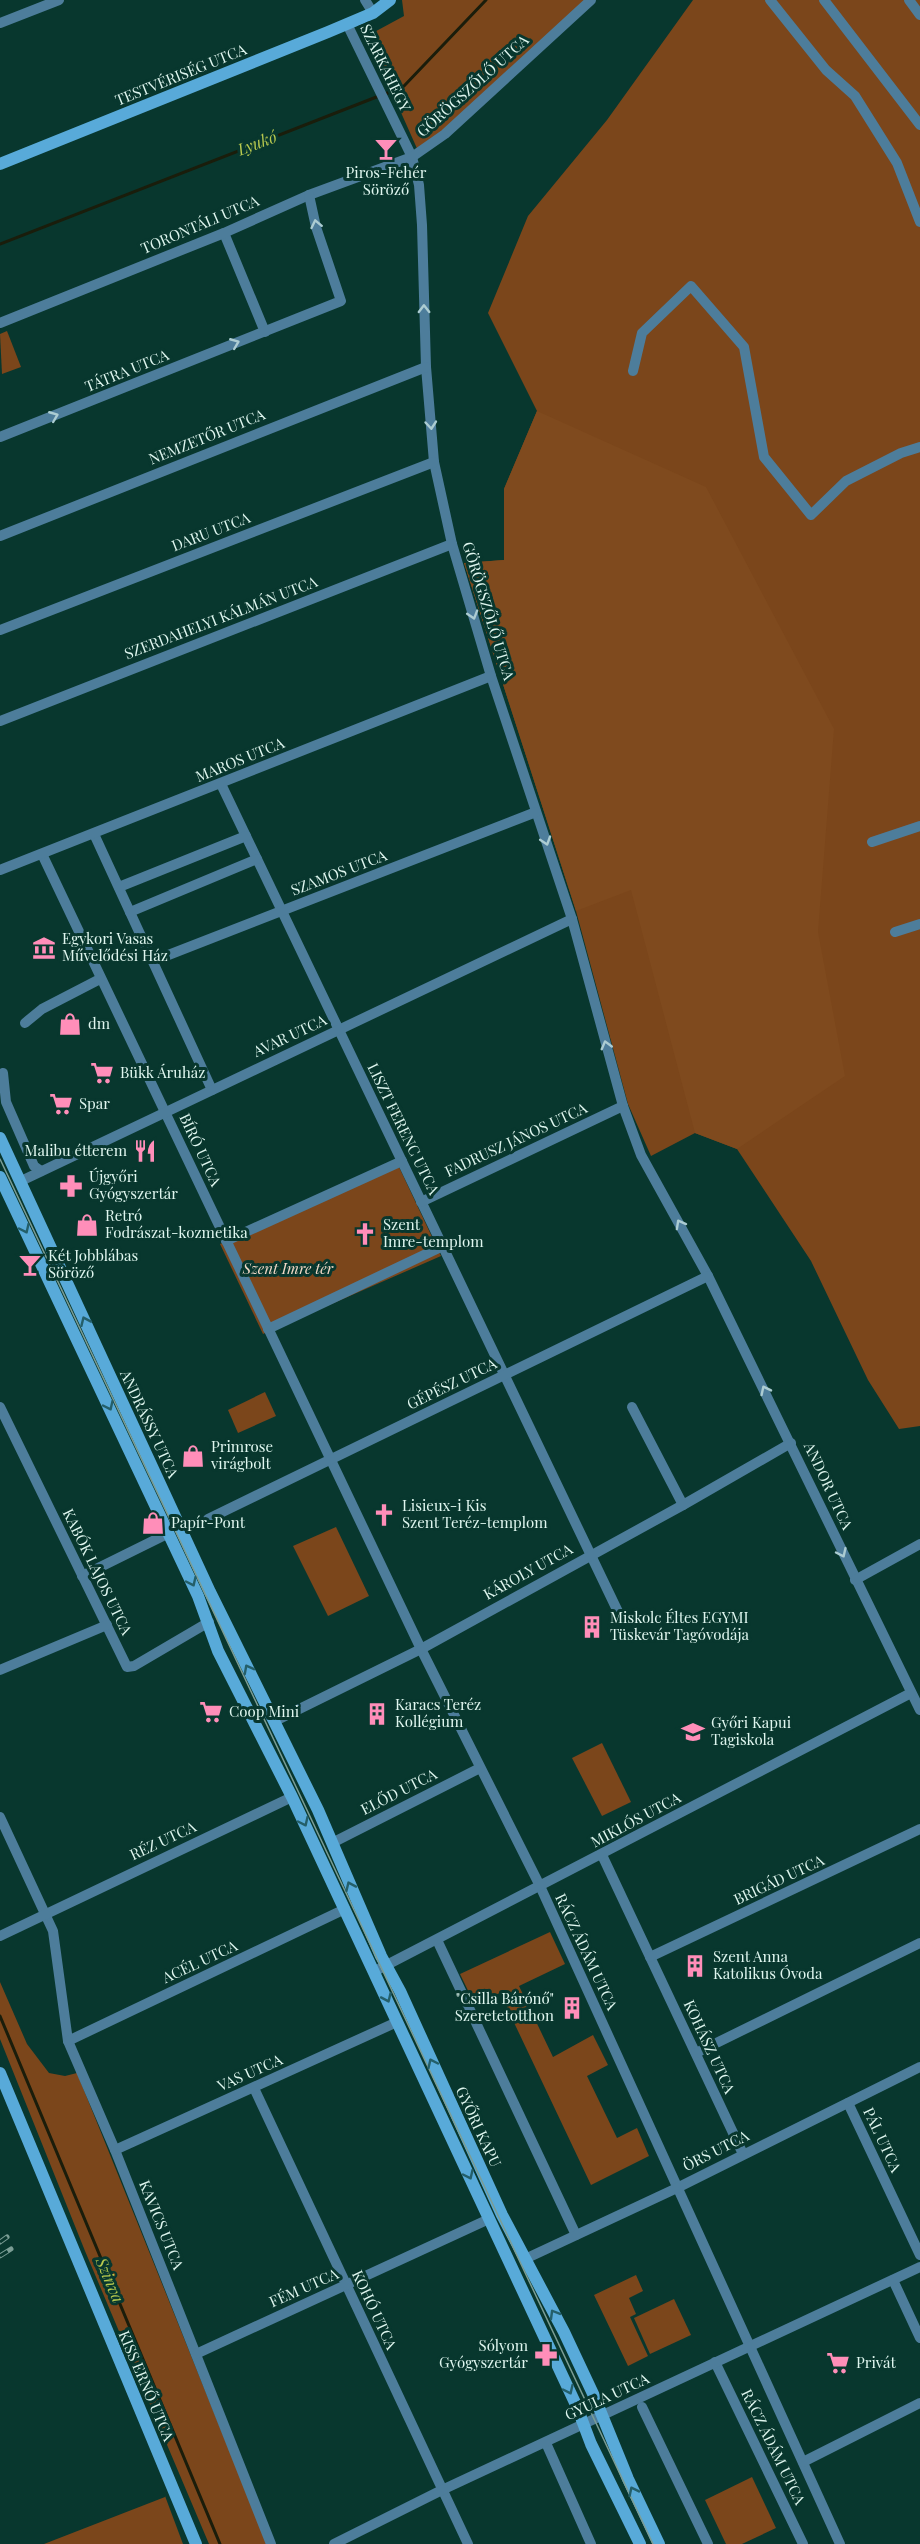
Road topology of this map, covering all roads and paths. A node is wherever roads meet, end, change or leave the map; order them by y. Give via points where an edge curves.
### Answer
1 (59, 0) edge
2 (365, 0) edge
3 (390, 0) edge
4 (591, 0) edge
5 (770, 0) edge
6 (824, 0) edge
7 (909, 0) edge
8 (373, 13) junction
9 (920, 15) edge
10 (0, 23) edge
11 (347, 24) junction
12 (920, 126) edge
13 (412, 157) junction
14 (0, 164) edge
15 (309, 195) junction
16 (920, 222) edge
17 (224, 233) junction
18 (0, 323) edge
19 (265, 332) junction
20 (426, 367) junction
21 (633, 371) dead end
22 (0, 438) edge
23 (920, 447) edge
24 (434, 462) junction
25 (0, 536) edge
26 (452, 544) junction
27 (0, 630) edge
28 (491, 676) junction
29 (0, 721) edge
30 (221, 784) junction
31 (536, 812) junction
32 (920, 826) edge
33 (94, 834) junction
34 (246, 836) junction
35 (872, 842) dead end
36 (42, 854) junction
37 (257, 859) junction
38 (0, 870) edge
39 (119, 887) junction
40 (282, 911) junction
41 (130, 912) junction
42 (572, 919) junction
43 (920, 924) edge
44 (895, 932) dead end
45 (153, 961) junction
46 (100, 979) junction
47 (25, 1023) dead end
48 (339, 1030) junction
49 (3, 1073) dead end
50 (212, 1090) junction
51 (623, 1106) junction
52 (165, 1112) junction
53 (0, 1138) edge
54 (402, 1161) junction
55 (41, 1171) junction
56 (0, 1177) edge
57 (22, 1179) junction
58 (422, 1202) junction
59 (226, 1241) junction
60 (443, 1246) junction
61 (708, 1276) junction
62 (268, 1329) junction
63 (505, 1376) junction
64 (0, 1407) edge
65 (632, 1407) dead end
66 (791, 1443) junction
67 (330, 1459) junction
68 (683, 1505) junction
69 (208, 1519) dead end
70 (169, 1533) junction
71 (920, 1544) edge
72 (590, 1554) junction
73 (82, 1576) junction
74 (855, 1580) junction
75 (621, 1618) dead end
76 (209, 1622) junction
77 (107, 1625) junction
78 (421, 1649) junction
79 (0, 1670) edge
80 (911, 1693) junction
81 (920, 1710) edge
82 (275, 1721) junction
83 (257, 1733) joint
84 (480, 1768) junction
85 (292, 1797) junction
86 (0, 1817) edge
87 (920, 1829) edge
88 (332, 1843) junction
89 (602, 1855) junction
90 (540, 1886) junction
91 (345, 1909) junction
92 (46, 1912) junction
93 (0, 1936) edge
94 (437, 1940) junction
95 (920, 1943) edge
96 (650, 1957) junction
97 (380, 1969) junction
98 (397, 2022) junction
99 (68, 2041) junction
100 (696, 2053) junction
101 (920, 2067) edge
102 (0, 2073) edge
103 (254, 2088) junction
104 (849, 2103) junction
105 (115, 2150) junction
106 (743, 2154) junction
107 (678, 2188) junction
108 (489, 2219) junction
109 (576, 2235) junction
110 (920, 2255) edge
111 (525, 2259) junction
112 (920, 2267) edge
113 (893, 2280) junction
114 (346, 2286) junction
115 (920, 2338) edge
116 (750, 2348) junction
117 (196, 2354) junction
118 (715, 2362) junction
119 (920, 2403) edge
120 (642, 2407) dead end
121 (602, 2416) junction
122 (584, 2425) junction
123 (546, 2442) junction
124 (803, 2462) junction
125 (442, 2490) junction
126 (196, 2544) edge
127 (271, 2544) edge
128 (334, 2544) edge
129 (468, 2544) edge
130 (591, 2544) edge
131 (640, 2544) edge
132 (659, 2544) edge
133 (708, 2544) edge
134 (803, 2544) edge
135 (840, 2544) edge

1 - 10 street
2 - 8 street
3 - 8 street, TESTVÉRISÉG UTCA
4 - 13 street, GÖRÖGSZŐLŐ UTCA via 445,134
5 - 16 street via 826,70 855,96 897,163
6 - 12 street
7 - 9 street
8 - 11 street, TESTVÉRISÉG UTCA
11 - 13 street, SZARKAHEGY
11 - 14 street, TESTVÉRISÉG UTCA
13 - 15 street, TORONTÁLI UTCA
20 -> 13 street, GÖRÖGSZŐLŐ UTCA via 423,225
15 - 17 street, TORONTÁLI UTCA
19 -> 15 street, TÁTRA UTCA via 341,301
17 - 18 street, TORONTÁLI UTCA
17 - 19 street
22 -> 19 street, TÁTRA UTCA
20 -> 24 street, GÖRÖGSZŐLŐ UTCA
20 - 25 street, NEMZETŐR UTCA
21 - 23 street via 642,333 691,286 744,346 764,457 811,515 846,482
24 - 26 street, GÖRÖGSZŐLŐ UTCA
24 - 27 street, DARU UTCA
26 -> 28 street, GÖRÖGSZŐLŐ UTCA
26 - 29 street, SZERDAHELYI KÁLMÁN UTCA
28 - 30 street, MAROS UTCA
28 - 31 street, GÖRÖGSZŐLŐ UTCA
30 - 33 street, MAROS UTCA
30 - 34 street, LISZT FERENC UTCA
31 - 40 street, SZAMOS UTCA
31 -> 42 street, GÖRÖGSZŐLŐ UTCA
32 - 35 street
33 - 36 street, MAROS UTCA
33 - 39 street
34 - 37 street, LISZT FERENC UTCA
34 - 39 street
36 - 38 street, MAROS UTCA
36 - 46 street, BÍRÓ UTCA
37 - 40 street, LISZT FERENC UTCA
37 - 41 street
39 - 41 street
40 - 45 street, SZAMOS UTCA
40 - 48 street, LISZT FERENC UTCA
41 - 45 street
42 - 48 street, AVAR UTCA
51 -> 42 street, GÖRÖGSZŐLŐ UTCA
43 - 44 street
45 - 50 street
46 - 47 street via 42,1009
46 - 52 street, BÍRÓ UTCA
48 - 50 street, AVAR UTCA
48 - 54 street, LISZT FERENC UTCA
49 - 55 street via 6,1101 34,1166
50 - 52 street, AVAR UTCA
51 - 58 street, FADRUSZ JÁNOS UTCA
61 -> 51 street, GÖRÖGSZŐLŐ UTCA via 641,1155
52 - 55 street, AVAR UTCA
52 - 59 street, BÍRÓ UTCA
53 - 57 street, ANDRÁSSY UTCA
54 - 58 street, LISZT FERENC UTCA
54 - 59 street
55 - 57 street, AVAR UTCA
56 -> 70 street, ANDRÁSSY UTCA
82 -> 57 street, ANDRÁSSY UTCA via 210,1592
58 - 60 street, LISZT FERENC UTCA
59 - 62 street, BÍRÓ UTCA
60 - 62 street
60 - 63 street, LISZT FERENC UTCA
61 - 63 street, GÉPÉSZ UTCA
66 -> 61 street, ANDOR UTCA
62 - 67 street, BÍRÓ UTCA
63 - 67 street, GÉPÉSZ UTCA
63 - 72 street, LISZT FERENC UTCA
64 - 73 street, KABÓK LAJOS UTCA
65 - 68 street
66 - 68 street, KÁROLY UTCA
66 -> 74 street, ANDOR UTCA
67 - 69 street, GÉPÉSZ UTCA
67 - 78 street, RÁCZ ÁDÁM UTCA
68 - 72 street, KÁROLY UTCA
70 - 73 street
70 -> 76 street, ANDRÁSSY UTCA
71 - 74 street
72 - 75 street, LISZT FERENC UTCA
72 - 78 street, KÁROLY UTCA
73 - 77 street, KABÓK LAJOS UTCA
74 - 80 street, ANDOR UTCA
76 - 77 street, KABÓK LAJOS UTCA via 127,1667
76 - 83 street, ANDRÁSSY UTCA via 218,1651
77 - 79 street
78 - 82 street, KÁROLY UTCA
78 - 84 street, RÁCZ ÁDÁM UTCA
80 - 81 street, ANDOR UTCA
80 - 89 street, MIKLÓS UTCA
82 - 88 street, GYŐRI KAPU
83 - 85 street, GYŐRI KAPU
84 - 88 street, ELŐD UTCA
84 - 90 street, RÁCZ ÁDÁM UTCA
85 -> 91 street, GYŐRI KAPU
85 - 92 street, RÉZ UTCA
86 - 92 street, KAVICS UTCA
87 - 96 street, BRIGÁD UTCA
97 -> 88 street, GYŐRI KAPU
89 - 90 street, MIKLÓS UTCA
89 - 96 street, KOHÁSZ UTCA
90 - 94 street, MIKLÓS UTCA
90 - 107 street, RÁCZ ÁDÁM UTCA
91 - 97 street, GYŐRI KAPU
91 - 99 street, ACÉL UTCA
92 - 93 street, RÉZ UTCA
92 - 99 street, KAVICS UTCA via 54,1930
94 - 97 street, MIKLÓS UTCA
94 - 109 street
95 - 100 street
96 - 100 street, KOHÁSZ UTCA
97 -> 98 street, GYŐRI KAPU
111 -> 97 street, GYŐRI KAPU
98 - 103 street, VAS UTCA
98 -> 108 street, GYŐRI KAPU
99 - 105 street, KAVICS UTCA
100 - 106 street, KOHÁSZ UTCA
101 - 104 street, ÖRS UTCA
102 - 126 street, KISS ERNŐ UTCA
103 - 105 street, VAS UTCA
103 - 114 street, KOHÓ UTCA
104 - 106 street, ÖRS UTCA
104 - 110 street, PÁL UTCA
105 - 117 street, KAVICS UTCA
106 - 107 street, ÖRS UTCA
107 - 109 street, ÖRS UTCA
107 - 116 street, RÁCZ ÁDÁM UTCA
108 - 114 street, FÉM UTCA
108 -> 122 street, GYŐRI KAPU
109 - 111 street, ÖRS UTCA
121 -> 111 street, GYŐRI KAPU
112 - 113 street, GYULA UTCA
113 - 115 street
113 - 116 street, GYULA UTCA
114 - 117 street, FÉM UTCA
114 - 125 street, KOHÓ UTCA
116 - 118 street, GYULA UTCA
116 - 124 street, RÁCZ ÁDÁM UTCA
117 - 127 street, KAVICS UTCA
118 - 121 street, GYULA UTCA
118 - 134 street, RÁCZ ÁDÁM UTCA
119 - 124 street, RÁCZ ÁDÁM UTCA
120 - 133 street
121 - 122 street, GYULA UTCA
132 -> 121 street, GYŐRI KAPU
122 - 123 street, GYULA UTCA
122 - 131 street, GYŐRI KAPU
123 - 125 street, GYULA UTCA
123 - 130 street
124 - 135 street, RÁCZ ÁDÁM UTCA
125 - 128 street, GYULA UTCA
125 - 129 street, KOHÓ UTCA

